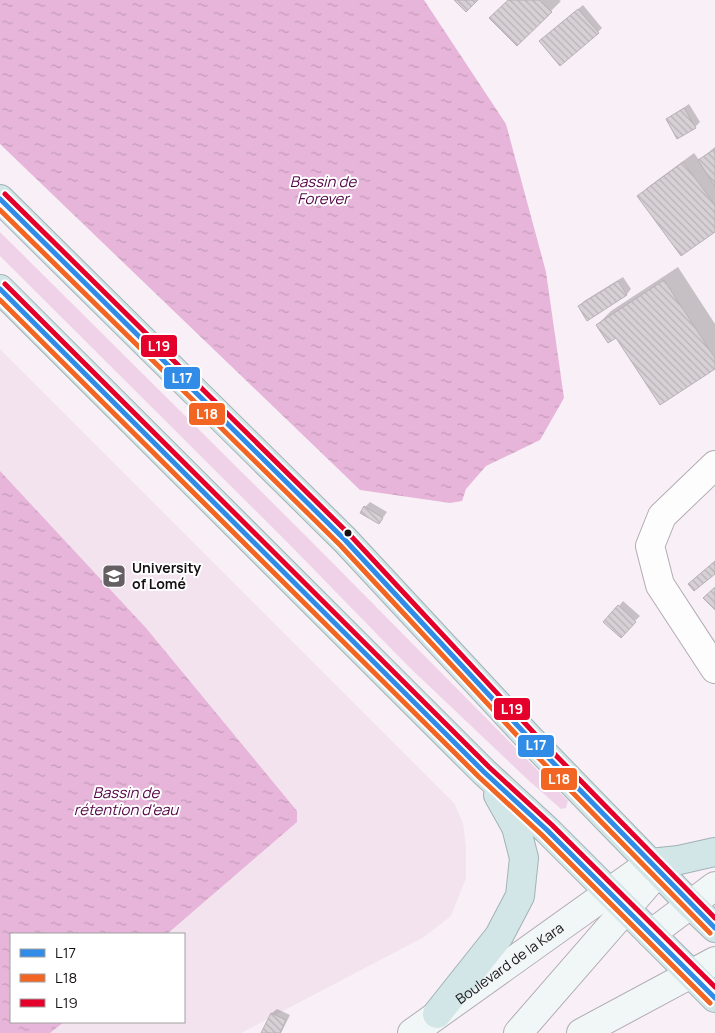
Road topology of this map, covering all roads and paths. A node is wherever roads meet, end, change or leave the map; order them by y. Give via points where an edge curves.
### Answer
1 (0, 199) edge
2 (0, 289) edge
3 (715, 466) edge
4 (715, 669) edge
5 (484, 772) junction
6 (715, 852) edge
7 (654, 867) junction
8 (715, 886) edge
9 (617, 901) junction
10 (690, 904) junction
11 (715, 928) edge
12 (652, 934) junction
13 (715, 962) edge
14 (691, 974) junction
15 (715, 998) edge
16 (438, 1014) junction
17 (412, 1033) edge
18 (518, 1033) edge
19 (581, 1033) edge

1 - 7 highway via 345,540
2 - 5 highway
3 - 4 street via 662,516 650,546 660,585
5 - 9 highway
5 - 16 highway via 516,827 524,858 520,896 499,936
6 - 7 highway
7 - 9 main road
7 - 10 highway
8 - 10 main road
9 - 12 highway
9 - 16 main road, Boulevard de la Kara
9 - 18 main road
10 - 11 highway
10 - 12 main road
12 - 14 highway
13 - 14 main road
14 - 15 highway
14 - 19 main road
16 - 17 main road, Boulevard de la Kara

